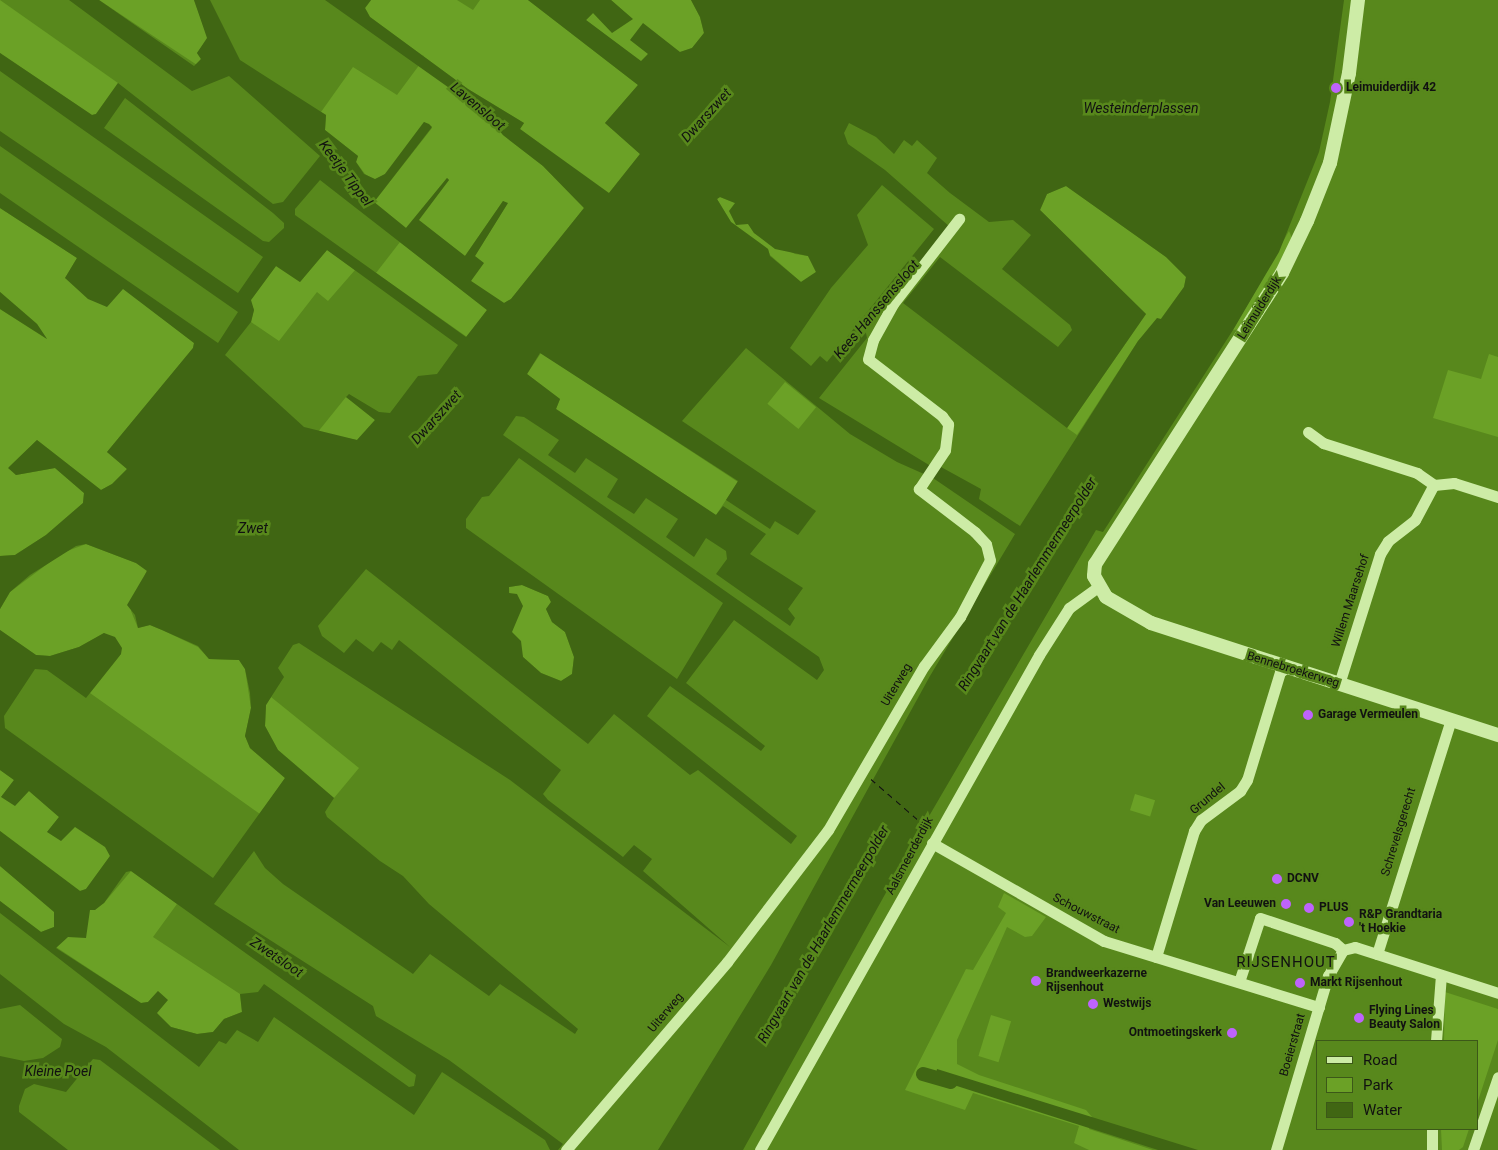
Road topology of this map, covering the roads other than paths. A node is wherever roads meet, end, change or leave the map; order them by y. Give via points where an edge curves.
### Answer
1 (1358, 0) edge
2 (959, 219) dead end
3 (1308, 432) dead end
4 (1434, 484) junction
5 (1498, 497) edge
6 (1098, 587) junction
7 (1286, 668) junction
8 (1339, 684) junction
9 (1451, 720) junction
10 (1498, 735) edge
11 (932, 843) junction
12 (1342, 950) junction
13 (1377, 954) junction
14 (1156, 957) junction
15 (1441, 974) junction
16 (1239, 982) junction
17 (1498, 993) edge
18 (1319, 1007) junction
19 (1436, 1040) edge
20 (1498, 1077) edge
21 (1432, 1130) edge
22 (567, 1148) edge
23 (760, 1150) edge
24 (1276, 1150) edge
25 (1432, 1150) edge
26 (1473, 1150) edge

1 - 6 street, Leimuiderdijk via 1349,73 1330,163 1306,221 1282,273 1095,564
2 - 22 street, Uiterweg via 893,304 872,340 868,359 948,424 948,441 919,489 975,532 986,544 990,560 960,618 924,666 828,830 770,909
3 - 4 street via 1323,443 1417,473
4 - 5 street via 1454,483
4 - 8 street, Willem Maarsehof via 1415,520 1388,541 1380,554
6 - 7 street, Bennebroekerweg via 1119,607 1151,623
6 - 11 street, Aalsmeerderdijk via 1069,608 1060,621
7 - 8 street, Bennebroekerweg
7 - 14 street, Grundel via 1280,672 1247,780 1240,791 1201,820 1194,831
8 - 9 street, Bennebroekerweg
9 - 10 street, Bennebroekerweg
9 - 13 street, Schrevelsgerecht
11 - 14 street, Schouwstraat via 1088,933
11 - 23 street, Aalsmeerderdijk
12 - 13 street via 1354,947
12 - 16 street via 1335,943 1260,918
12 - 18 street, Boeierstraat via 1328,976
13 - 15 street
14 - 16 street, Schouwstraat
15 - 17 street
15 - 19 street
16 - 18 street, Schouwstraat
18 - 24 street, Boeierstraat
20 - 26 street
21 - 25 street

